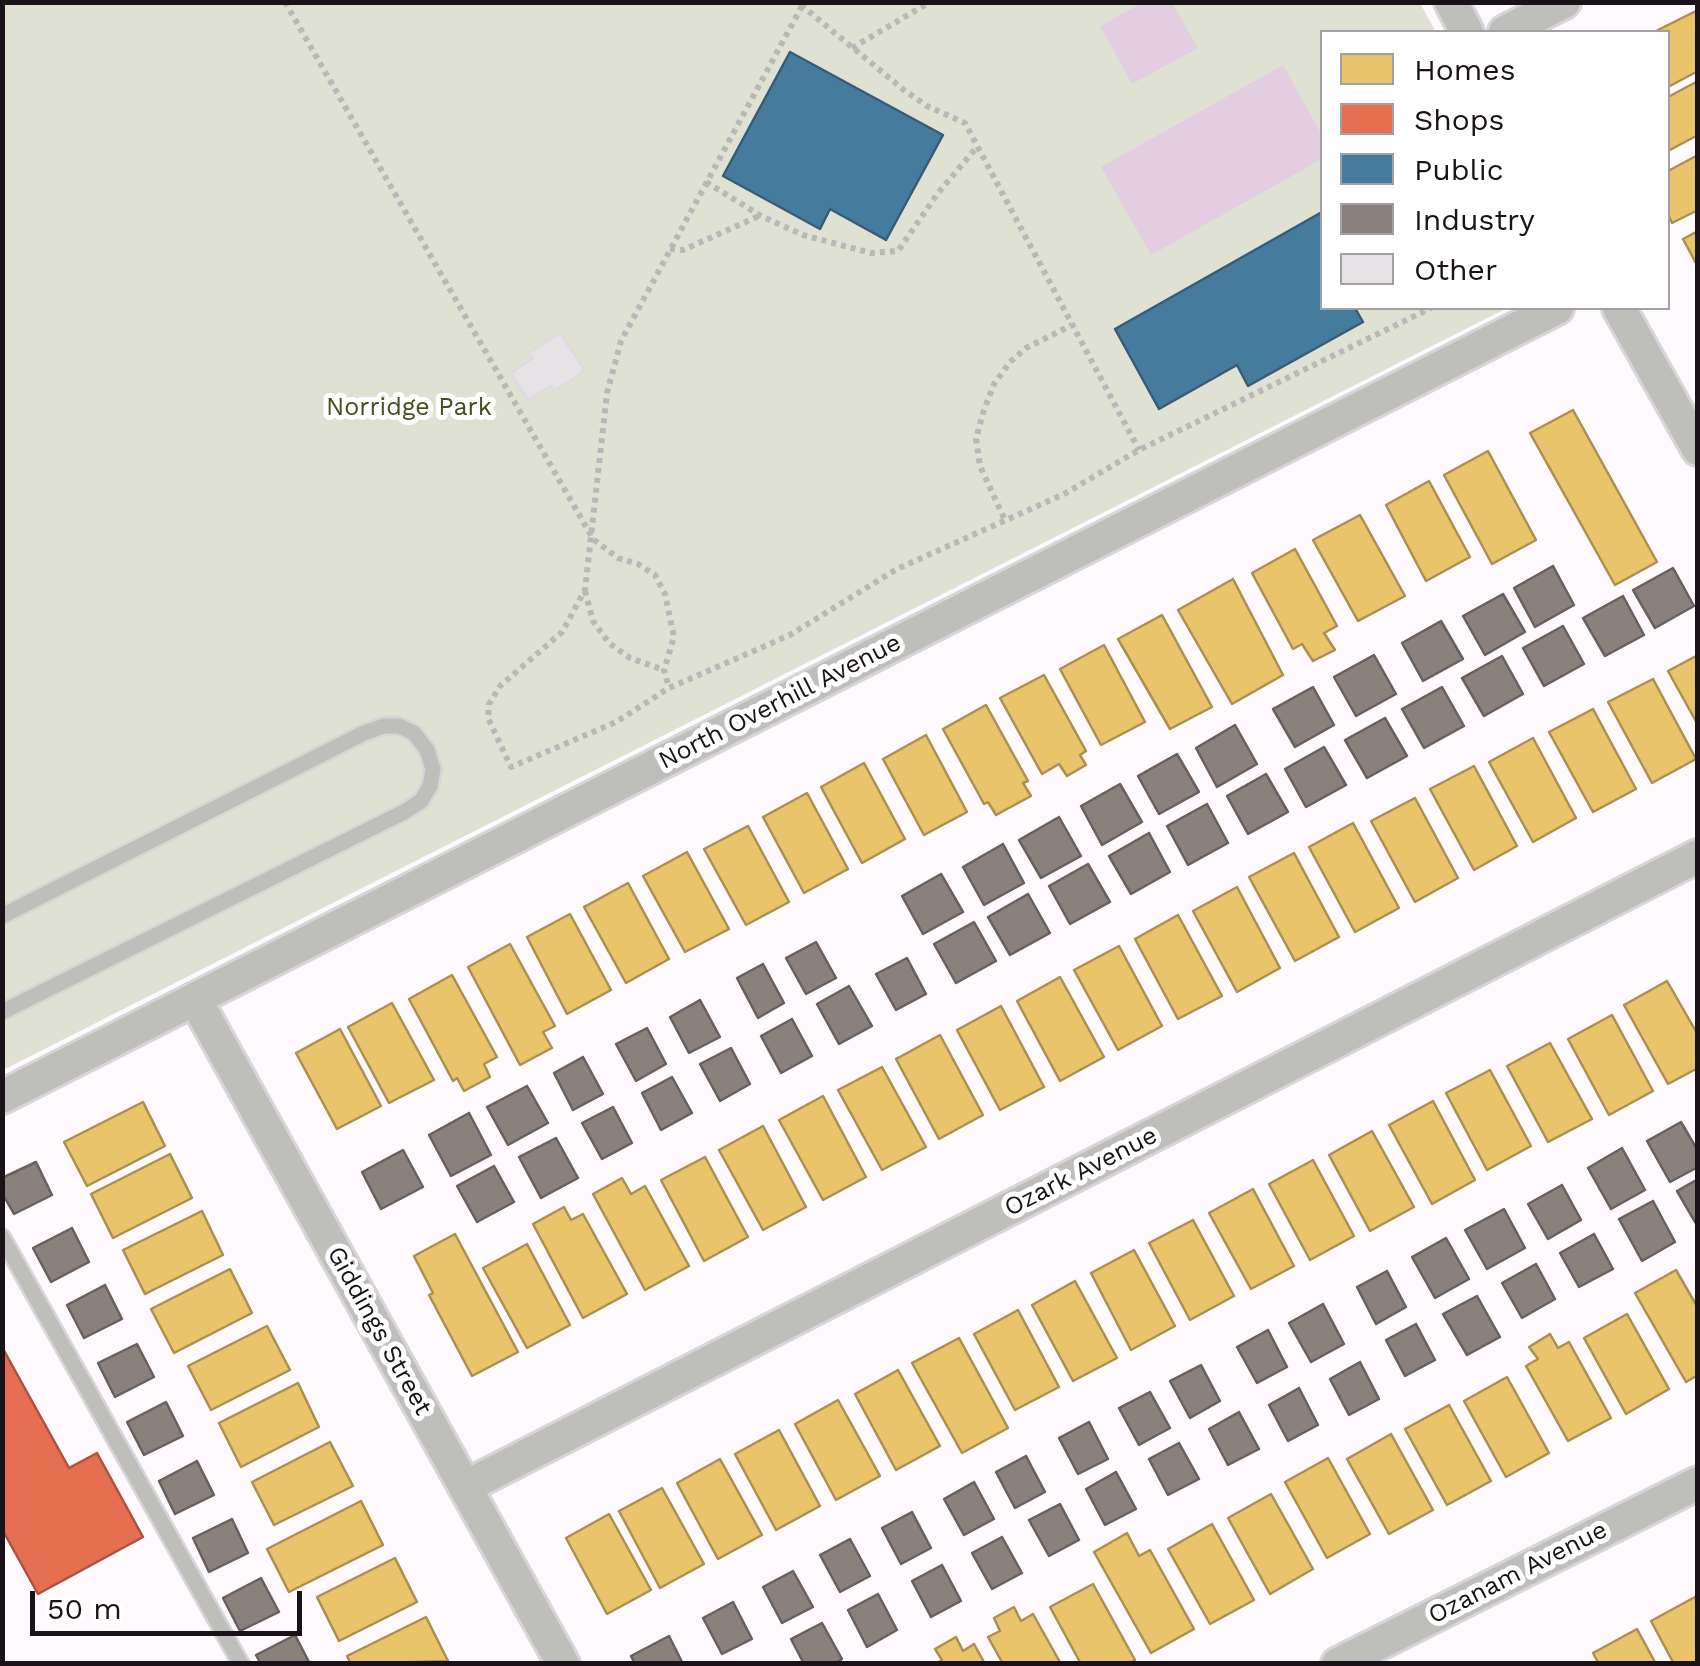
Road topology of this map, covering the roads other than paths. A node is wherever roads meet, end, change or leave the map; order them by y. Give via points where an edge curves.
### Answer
1 (1450, 2) edge
2 (1564, 2) edge
3 (1466, 30) edge
4 (1509, 30) edge
5 (1553, 310) edge
6 (1620, 310) edge
7 (1698, 450) edge
8 (1698, 856) edge
9 (2, 916) edge
10 (196, 999) junction
11 (2, 1012) edge
12 (2, 1096) edge
13 (2, 1236) edge
14 (1698, 1483) edge
15 (465, 1486) junction
16 (241, 1664) edge
17 (563, 1664) edge
18 (1338, 1664) edge

1 - 3 street
2 - 4 street
5 - 10 street, North Overhill Avenue
6 - 7 street
8 - 15 street, Ozark Avenue
9 - 11 lane via 364,732 399,726 427,750 430,786 404,812
10 - 12 street, North Overhill Avenue
10 - 15 street, Giddings Street
13 - 16 lane
14 - 18 street, Ozanam Avenue
15 - 17 street, Giddings Street

